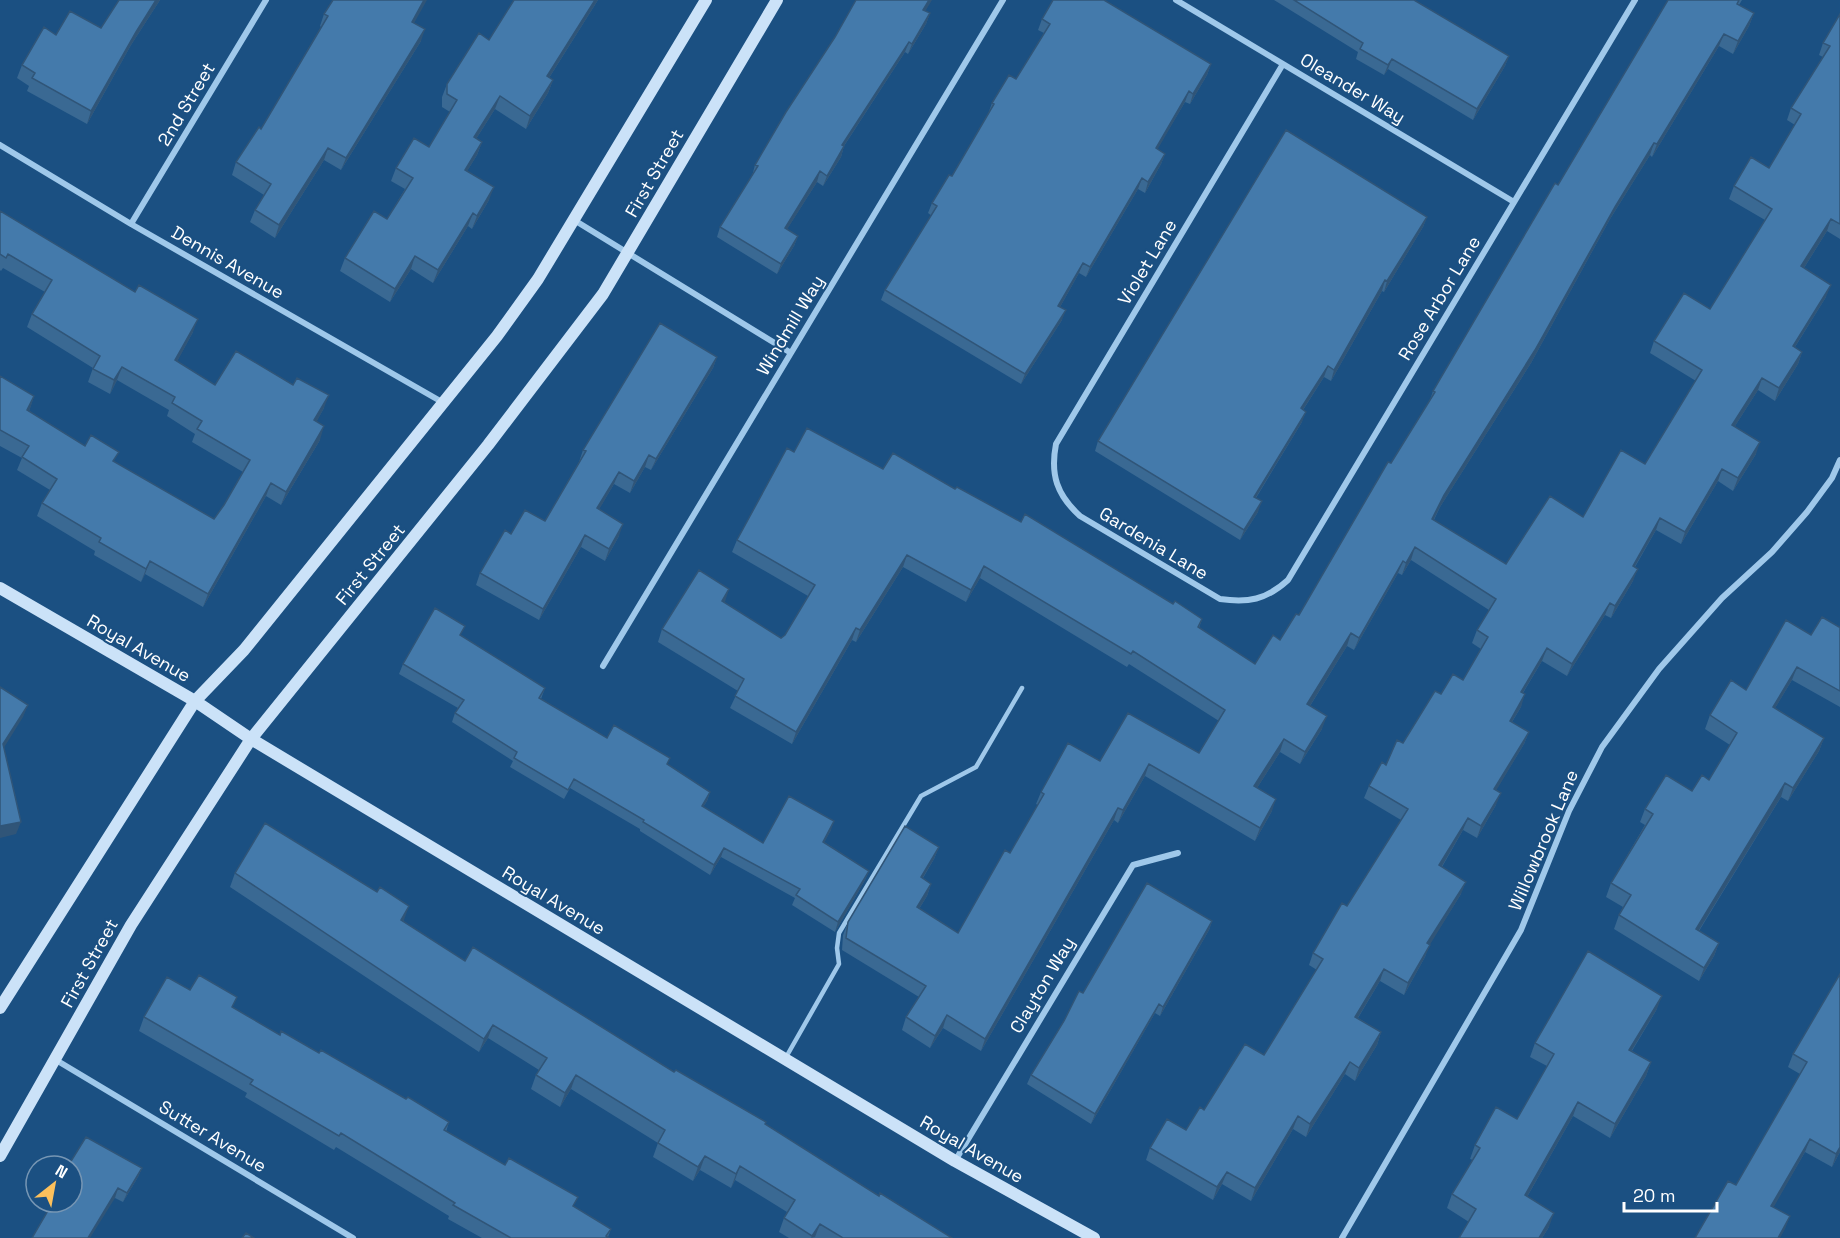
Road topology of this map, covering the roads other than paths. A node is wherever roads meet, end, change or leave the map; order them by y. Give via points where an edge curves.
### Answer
1 (266, 0) edge
2 (706, 0) edge
3 (777, 0) edge
4 (1003, 0) edge
5 (1176, 0) edge
6 (1635, 0) edge
7 (1283, 64) junction
8 (0, 145) edge
9 (1514, 202) junction
10 (574, 220) junction
11 (131, 224) junction
12 (628, 253) junction
13 (791, 353) junction
14 (442, 402) junction
15 (1840, 460) edge
16 (1054, 481) joint
17 (0, 588) edge
18 (1257, 600) joint
19 (603, 666) dead end
20 (1022, 688) dead end
21 (195, 701) junction
22 (251, 739) junction
23 (1178, 853) dead end
24 (0, 1008) edge
25 (785, 1059) junction
26 (56, 1060) junction
27 (0, 1155) edge
28 (955, 1161) junction
29 (353, 1238) edge
30 (1094, 1238) edge
31 (1342, 1238) edge

1 - 11 street, 2nd Street
2 - 10 main road
3 - 12 main road, First Street
4 - 13 street, Windmill Way
5 - 7 street, Oleander Way
6 - 9 street, Rose Arbor Lane
7 - 9 street, Oleander Way
7 - 16 street, Violet Lane via 1056,444
8 - 11 street, Dennis Avenue
9 - 18 street, Rose Arbor Lane via 1288,580
10 - 12 street
10 - 14 main road via 497,336
11 - 14 street, Dennis Avenue
12 - 13 street
12 - 22 main road, First Street via 557,357
13 - 19 street, Windmill Way
14 - 21 main road via 244,650
15 - 31 street, Willowbrook Lane via 1807,512 1659,669 1602,747 1569,811 1521,930
16 - 18 street, Gardenia Lane via 1065,502 1080,516 1220,599
17 - 21 main road, Royal Avenue
20 - 25 lane via 976,767 921,796 839,933 839,964
21 - 22 main road, Royal Avenue
21 - 24 main road
22 - 25 main road, Royal Avenue
22 - 26 main road, First Street via 131,925
23 - 28 street, Clayton Way via 1133,865
25 - 28 main road, Royal Avenue
26 - 27 main road, First Street
26 - 29 street, Sutter Avenue
28 - 30 main road, Royal Avenue

